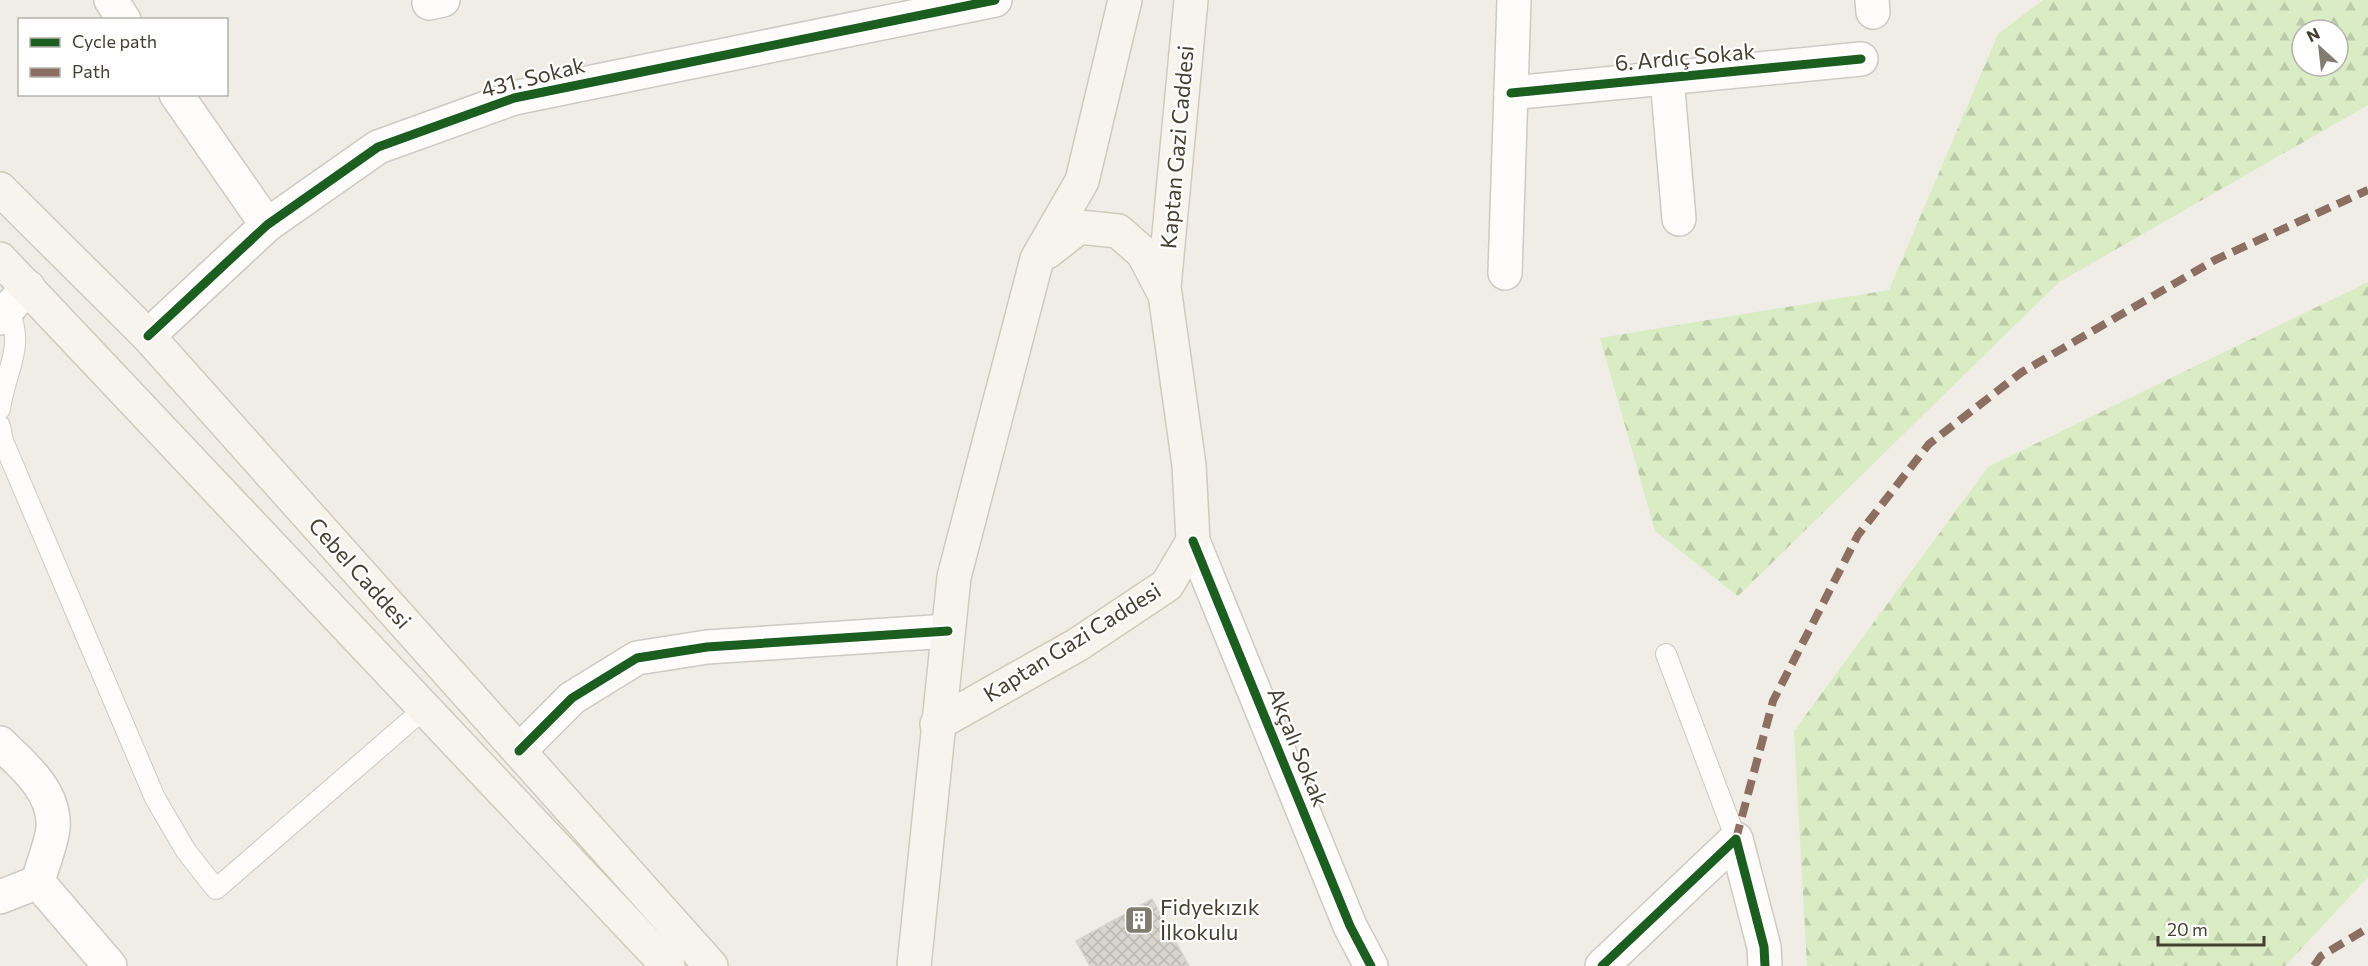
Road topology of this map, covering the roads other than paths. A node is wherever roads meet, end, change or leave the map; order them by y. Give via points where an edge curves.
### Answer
1 (111, 0) edge
2 (995, 0) edge
3 (1125, 0) edge
4 (1191, 0) edge
5 (1514, 0) edge
6 (123, 18) edge
7 (1861, 59) dead end
8 (1666, 78) junction
9 (1511, 93) junction
10 (177, 96) edge
11 (0, 189) edge
12 (1679, 219) dead end
13 (267, 225) junction
14 (39, 228) junction
15 (1037, 259) junction
16 (3, 262) edge
17 (1505, 273) dead end
18 (1165, 294) junction
19 (12, 305) edge
20 (148, 336) junction
21 (0, 409) edge
22 (0, 426) edge
23 (1193, 541) junction
24 (948, 631) junction
25 (1666, 654) dead end
26 (425, 708) junction
27 (937, 724) junction
28 (0, 743) edge
29 (519, 751) junction
30 (1737, 839) junction
31 (38, 882) junction
32 (0, 897) edge
33 (920, 932) junction
34 (110, 966) edge
35 (668, 966) edge
36 (711, 966) edge
37 (896, 966) edge
38 (914, 966) edge
39 (1371, 966) edge
40 (1602, 966) edge
41 (1765, 966) edge

1 - 6 street
2 - 13 street, 431. Sokak via 514,98 378,147
3 - 15 main road via 1082,181
4 - 18 main road, Kaptan Gazi Caddesi
5 - 9 street
7 - 8 street, 6. Ardıç Sokak
8 - 9 street, 6. Ardıç Sokak
8 - 12 street
9 - 17 street
10 - 13 street
11 - 14 main road, Cebel Caddesi
13 - 20 street, 431. Sokak
14 - 16 main road
14 - 20 main road, Cebel Caddesi
15 - 18 main road, Kaptan Gazi Caddesi via 1079,227 1118,231 1143,253
15 - 24 main road via 954,577
16 - 19 main road, Cebel Caddesi
18 - 23 main road, Kaptan Gazi Caddesi via 1188,465
19 - 21 lane via 17,343
19 - 26 main road, Cebel Caddesi
20 - 29 main road, Cebel Caddesi
22 - 26 lane via 155,798 186,851 216,889
23 - 27 main road, Kaptan Gazi Caddesi via 1167,585 1077,645
23 - 39 street, Akçalı Sokak via 1350,926
24 - 27 main road
24 - 29 street via 707,647 637,658 572,698
25 - 30 lane
26 - 35 main road, Cebel Caddesi
27 - 33 main road
28 - 31 street via 46,794 53,827
29 - 36 main road, Cebel Caddesi
30 - 40 street
30 - 41 street via 1764,947
31 - 32 street
31 - 34 street
33 - 37 main road
33 - 38 main road

